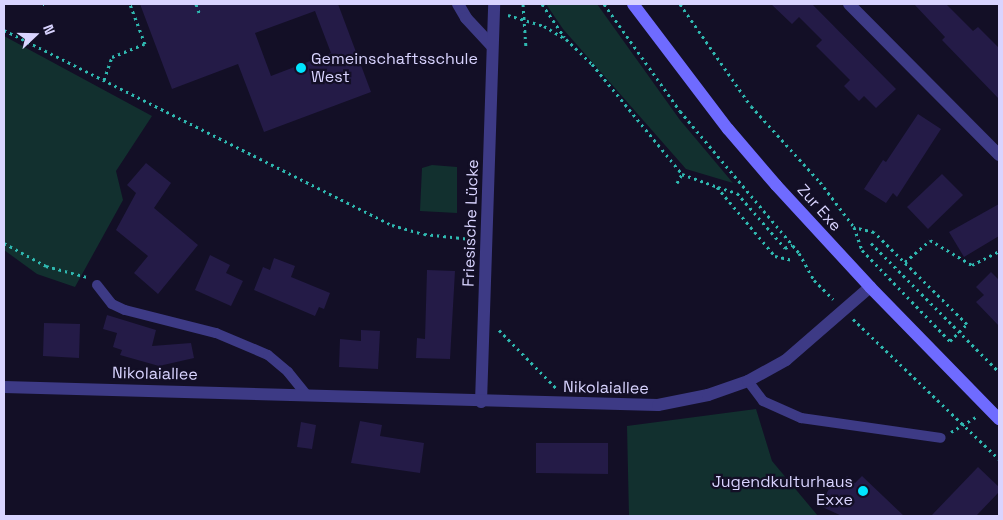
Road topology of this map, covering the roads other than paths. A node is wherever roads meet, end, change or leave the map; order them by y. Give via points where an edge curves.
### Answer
1 (458, 4) edge
2 (633, 4) edge
3 (849, 4) edge
4 (495, 8) edge
5 (492, 45) junction
6 (999, 155) edge
7 (97, 285) road end
8 (870, 287) junction
9 (748, 381) junction
10 (4, 386) edge
11 (306, 394) junction
12 (481, 402) junction
13 (999, 419) edge
14 (941, 438) road end

1 - 5 street via 466,18
2 - 8 main road, Zur Exe via 728,129
3 - 6 street
4 - 5 street, Friesische Lücke
5 - 12 street, Friesische Lücke
7 - 11 lane via 112,304 125,310 216,332 268,355
8 - 9 street, Nikolaiallee via 786,360
8 - 13 main road, Zur Exe
9 - 12 street, Nikolaiallee via 708,395 658,405
9 - 14 lane via 762,401 801,418
10 - 11 street, Nikolaiallee
11 - 12 street, Nikolaiallee

